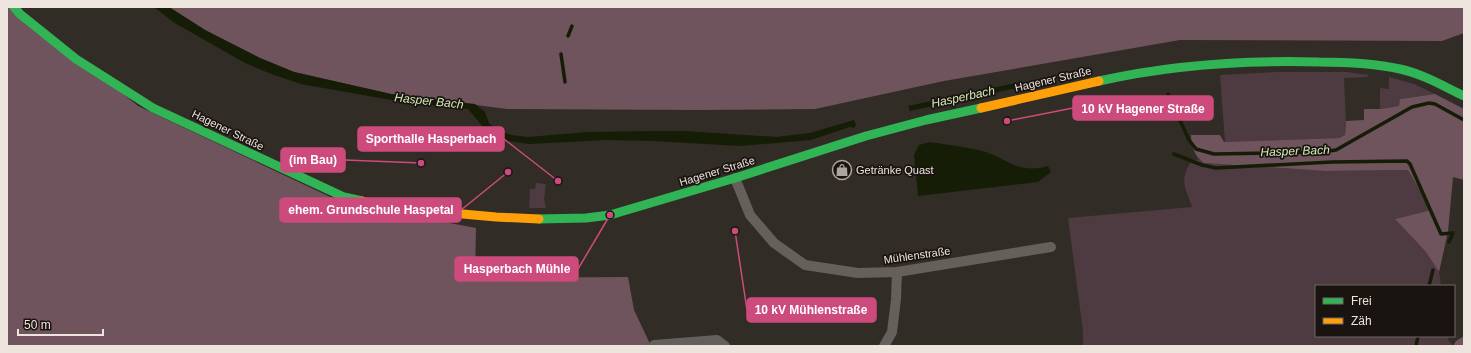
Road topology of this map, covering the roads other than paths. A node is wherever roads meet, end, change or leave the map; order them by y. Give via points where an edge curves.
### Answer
1 (14, 7) edge
2 (1464, 96) edge
3 (735, 178) junction
4 (1051, 246) dead end
5 (897, 272) junction
6 (654, 345) dead end
7 (725, 346) edge
8 (884, 346) edge

1 - 3 main road, Hagener Straße via 76,59 153,108 351,199 385,207 496,217 586,218 610,215
2 - 3 main road, Hagener Straße via 1418,74 1368,63 1297,61 1209,65 1151,71 926,120 866,136
3 - 5 street, Mühlenstraße via 750,214 774,243 805,265 858,273
4 - 5 street, Mühlenstraße
5 - 8 street via 892,332
6 - 7 street via 717,340

